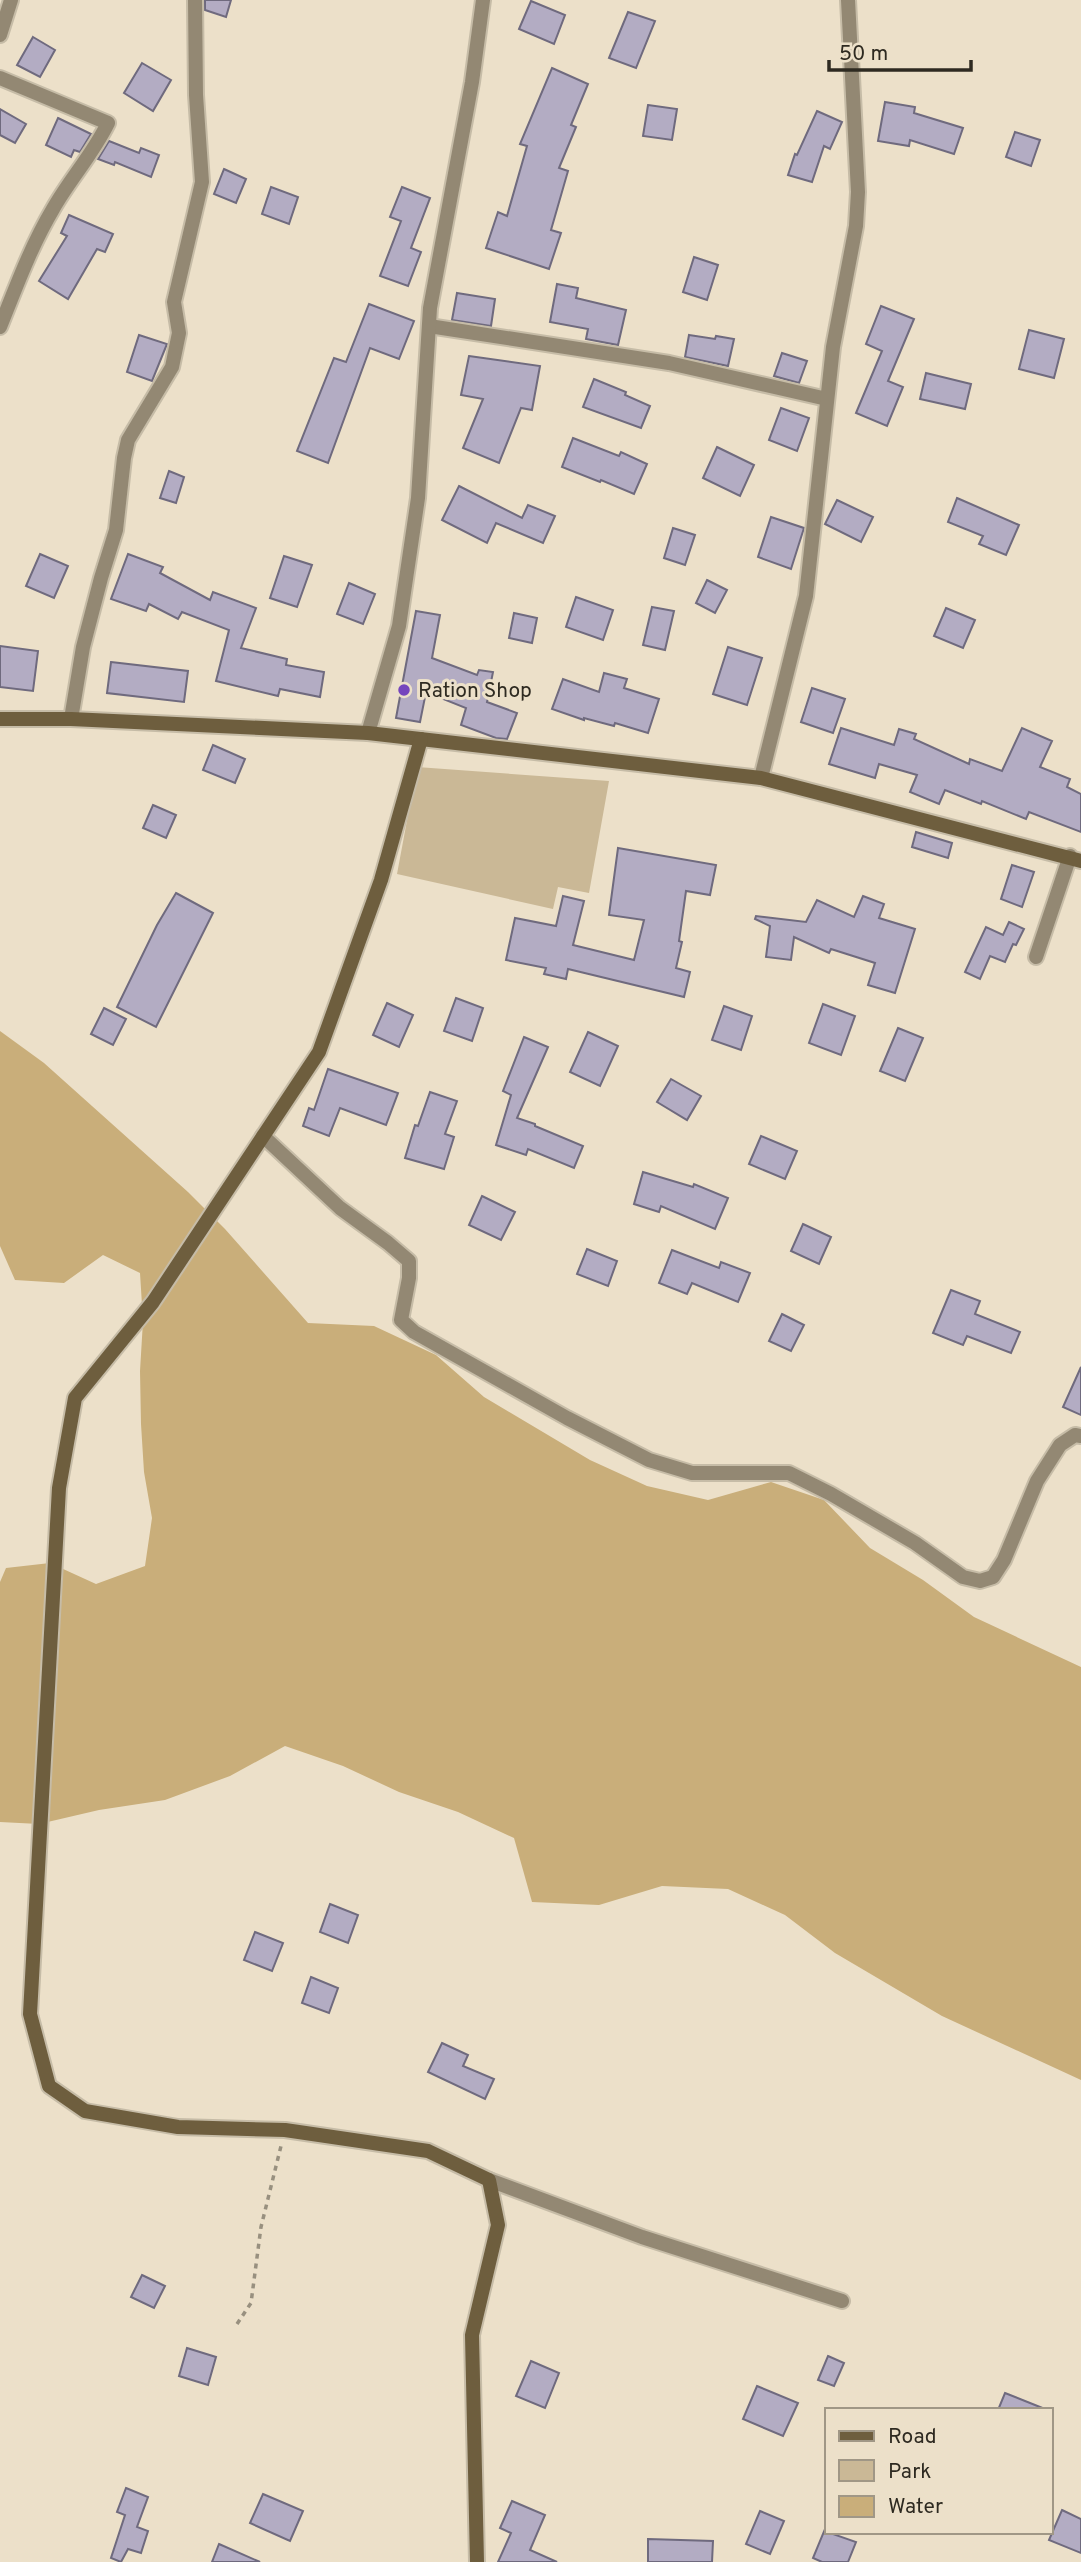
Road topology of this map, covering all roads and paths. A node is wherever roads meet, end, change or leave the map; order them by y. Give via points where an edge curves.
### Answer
1 (11, 0) edge
2 (195, 0) edge
3 (483, 0) edge
4 (848, 0) edge
5 (0, 35) edge
6 (0, 78) edge
7 (429, 326) junction
8 (0, 327) edge
9 (827, 399) junction
10 (0, 719) edge
11 (71, 719) junction
12 (368, 733) junction
13 (421, 739) junction
14 (761, 778) junction
15 (1076, 859) edge
16 (1037, 957) dead end
17 (263, 1136) junction
18 (1081, 1436) edge
19 (285, 2130) junction
20 (489, 2180) junction
21 (842, 2301) dead end
22 (237, 2324) dead end
23 (477, 2562) edge

1 - 5 street
2 - 11 street via 195,95 202,182 174,302 178,333 172,367 128,440 116,530 83,647
3 - 7 street
4 - 9 street via 856,226
6 - 8 street via 108,123 51,212
7 - 9 street via 669,363
7 - 12 street via 418,498 399,626
9 - 14 street via 806,596
10 - 11 main road
11 - 12 main road
12 - 13 main road
13 - 14 main road
13 - 17 main road via 380,880 319,1052
14 - 15 main road
15 - 16 street
17 - 18 street via 340,1208 409,1261 401,1320 414,1332 649,1460 692,1473 789,1473 915,1543 963,1577 980,1581 993,1577 1013,1542 1037,1481 1060,1445 1074,1435
17 - 19 main road via 153,1301 75,1398 59,1488 30,2014 49,2086 85,2111 178,2127
19 - 20 main road via 428,2151
19 - 22 path via 261,2227 251,2303
20 - 21 street via 642,2237
20 - 23 main road via 498,2225 472,2335

